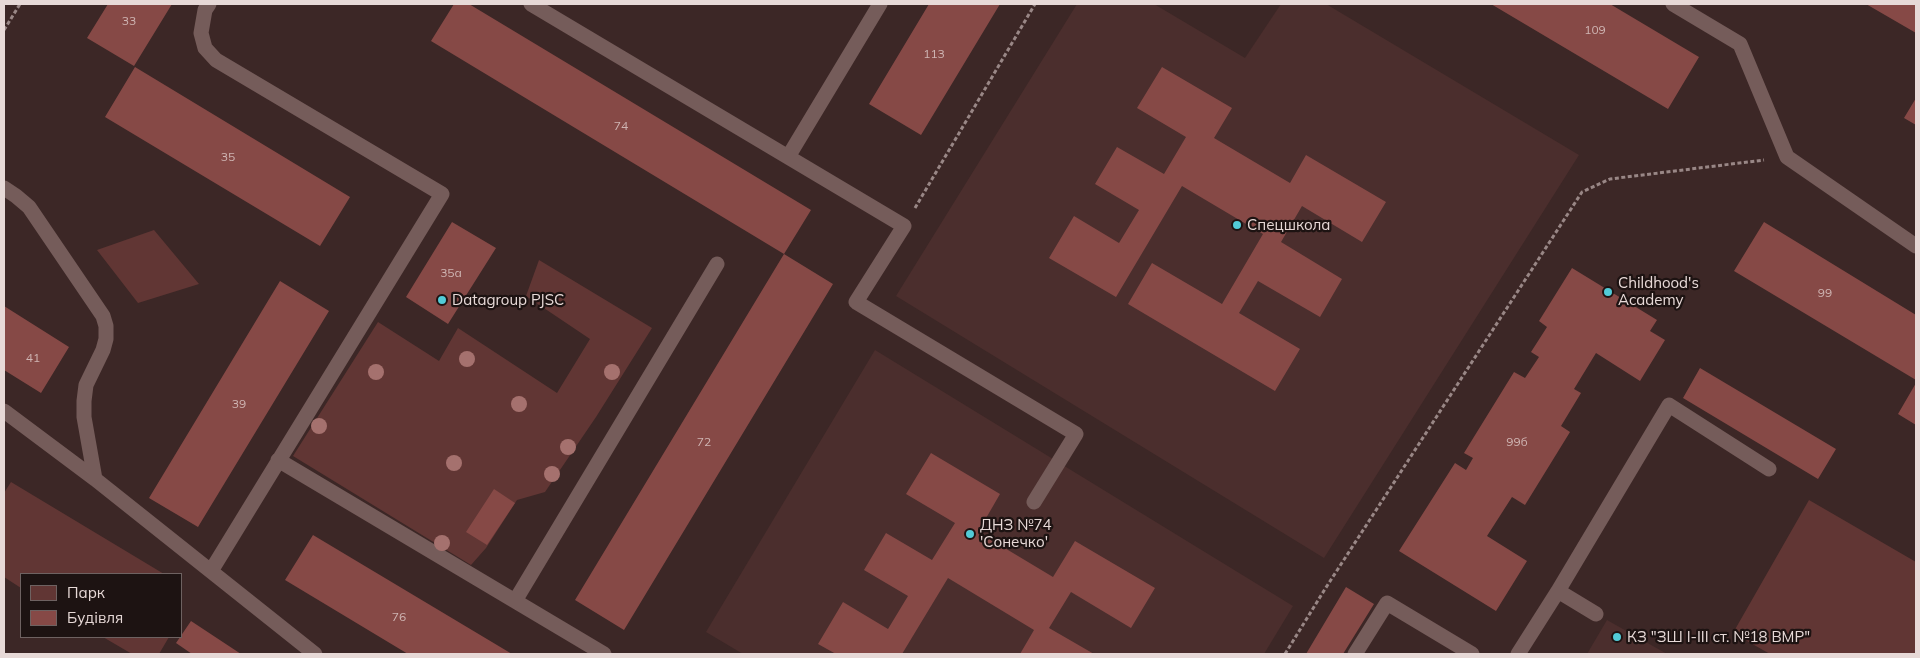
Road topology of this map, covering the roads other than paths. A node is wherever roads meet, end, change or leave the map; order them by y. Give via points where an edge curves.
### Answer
1 (209, 4) edge
2 (880, 4) edge
3 (1673, 4) edge
4 (540, 6) edge
5 (788, 157) junction
6 (4, 188) edge
7 (1916, 246) edge
8 (717, 264) dead end
9 (4, 411) edge
10 (278, 460) junction
11 (1769, 469) dead end
12 (95, 479) junction
13 (1034, 502) dead end
14 (211, 571) junction
15 (1558, 591) junction
16 (515, 601) junction
17 (1596, 614) dead end
18 (315, 654) edge
19 (604, 654) edge
20 (1355, 654) edge
21 (1472, 654) edge
22 (1518, 654) edge

1 - 10 lane via 201,33 205,48 216,60 442,194
2 - 5 lane
3 - 7 lane via 1740,44 1787,157
4 - 5 lane
5 - 13 lane via 904,226 856,302 1076,434
6 - 12 lane via 29,208 103,316 106,339 86,385 84,401
8 - 16 lane
9 - 12 lane
10 - 14 lane
10 - 16 lane
11 - 15 lane via 1669,405
12 - 14 lane
14 - 18 lane
15 - 17 lane
15 - 22 lane
16 - 19 lane
20 - 21 lane via 1387,603

